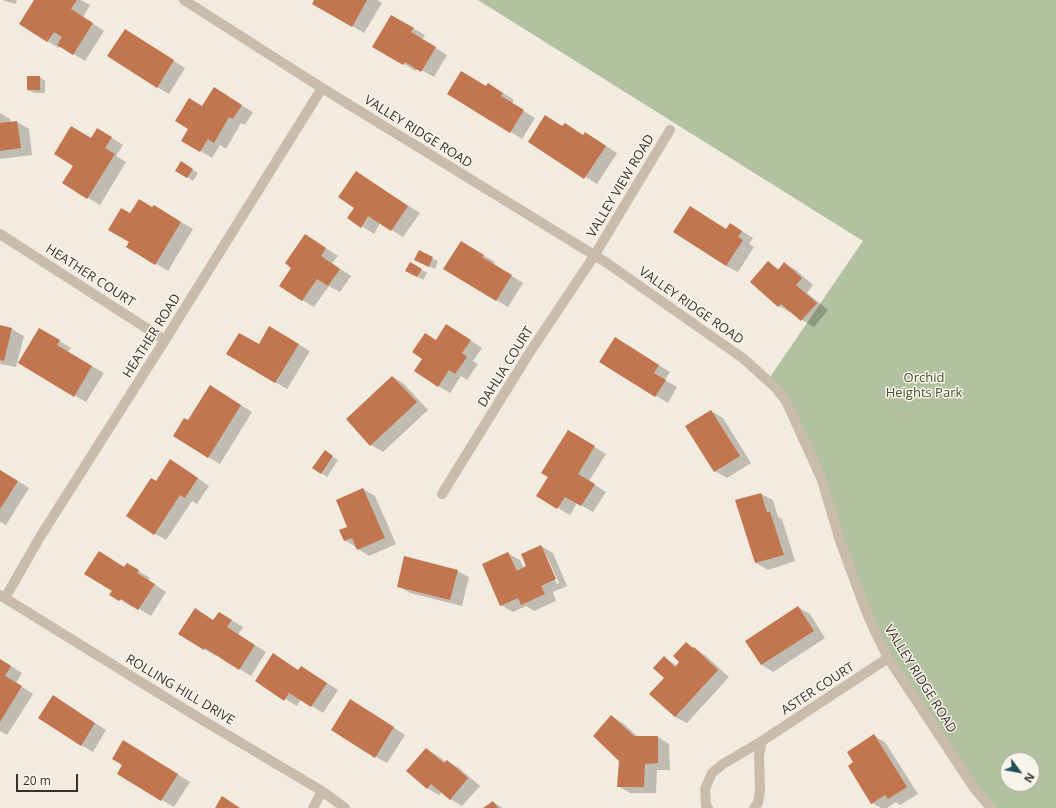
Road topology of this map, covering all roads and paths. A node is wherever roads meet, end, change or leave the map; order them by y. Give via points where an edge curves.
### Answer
1 (184, 0) edge
2 (322, 88) junction
3 (670, 130) dead end
4 (0, 234) edge
5 (594, 256) junction
6 (165, 340) junction
7 (442, 494) dead end
8 (2, 597) edge
9 (888, 658) junction
10 (762, 742) junction
11 (322, 791) junction
12 (313, 808) edge
13 (345, 808) edge
14 (708, 808) edge
15 (754, 808) edge
16 (991, 808) edge

1 - 2 street, VALLEY RIDGE ROAD
2 - 5 street, VALLEY RIDGE ROAD
2 - 6 street, HEATHER ROAD
3 - 5 street, VALLEY VIEW ROAD
4 - 6 street, HEATHER COURT
5 - 7 street, DAHLIA COURT via 528,355
5 - 9 street, VALLEY RIDGE ROAD via 744,359 776,388 786,401 822,480 840,541 863,604
6 - 8 street, HEATHER ROAD
8 - 11 street, ROLLING HILL DRIVE
9 - 10 street, ASTER COURT
9 - 16 street, VALLEY RIDGE ROAD via 974,788
10 - 14 street, ASTER COURT via 722,764 712,773 705,789
10 - 15 street via 759,756 760,791 758,803
11 - 12 street
11 - 13 street, ROLLING HILL DRIVE

